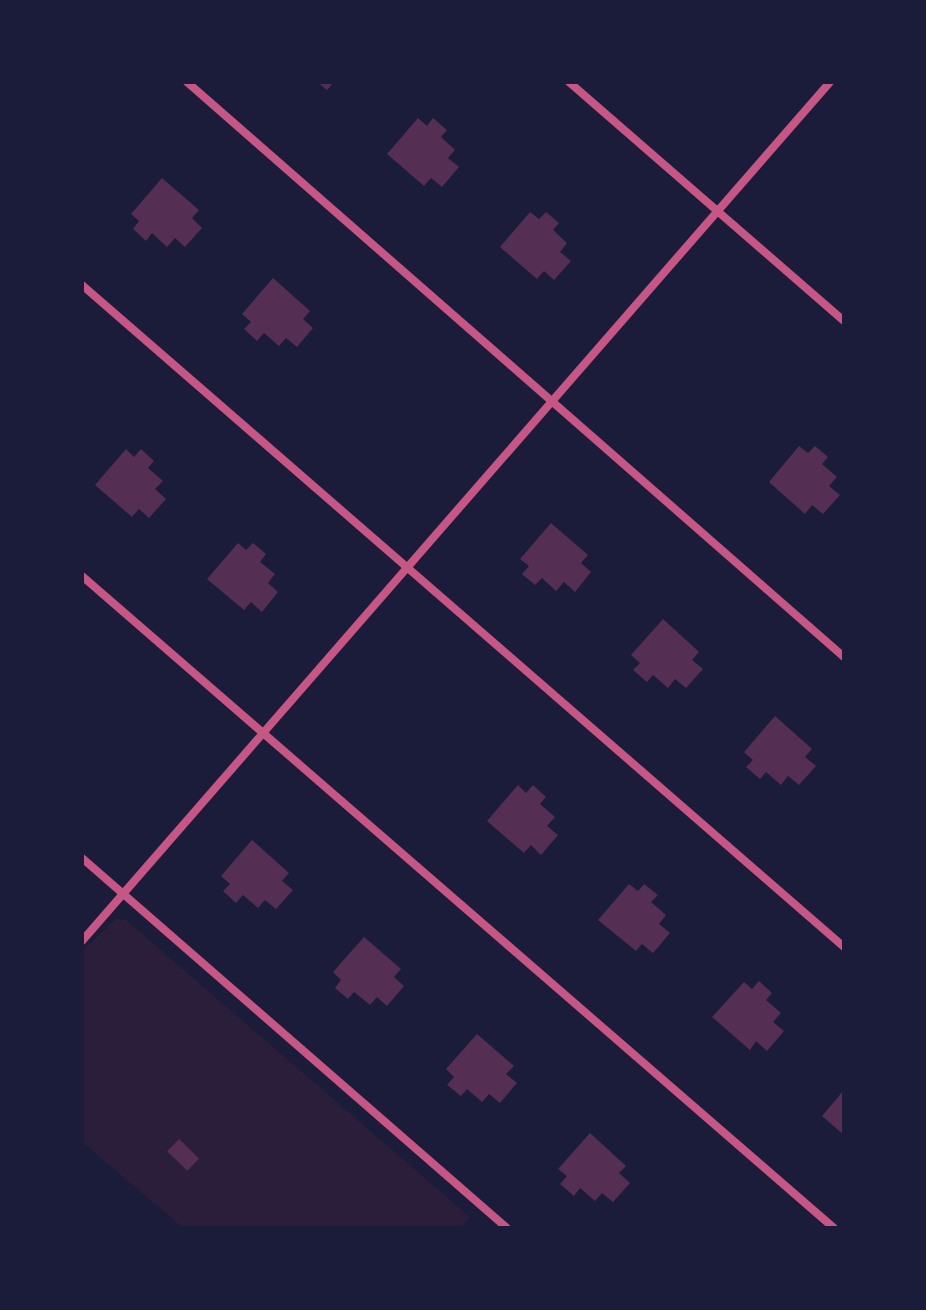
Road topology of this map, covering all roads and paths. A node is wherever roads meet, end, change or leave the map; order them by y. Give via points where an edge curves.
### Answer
1 (187, 82) edge
2 (569, 82) edge
3 (830, 82) edge
4 (717, 212) junction
5 (82, 285) edge
6 (844, 321) edge
7 (551, 403) junction
8 (408, 568) junction
9 (82, 576) edge
10 (844, 657) edge
11 (264, 734) junction
12 (82, 858) edge
13 (124, 894) junction
14 (82, 941) edge
15 (844, 947) edge
16 (507, 1228) edge
17 (834, 1228) edge

1 - 7 street
2 - 4 street
3 - 4 street
4 - 6 street
4 - 7 street
5 - 8 street
7 - 8 street
7 - 10 street
8 - 11 street
8 - 15 street
9 - 11 street
11 - 13 street
11 - 17 street
12 - 13 street
13 - 14 street
13 - 16 street

